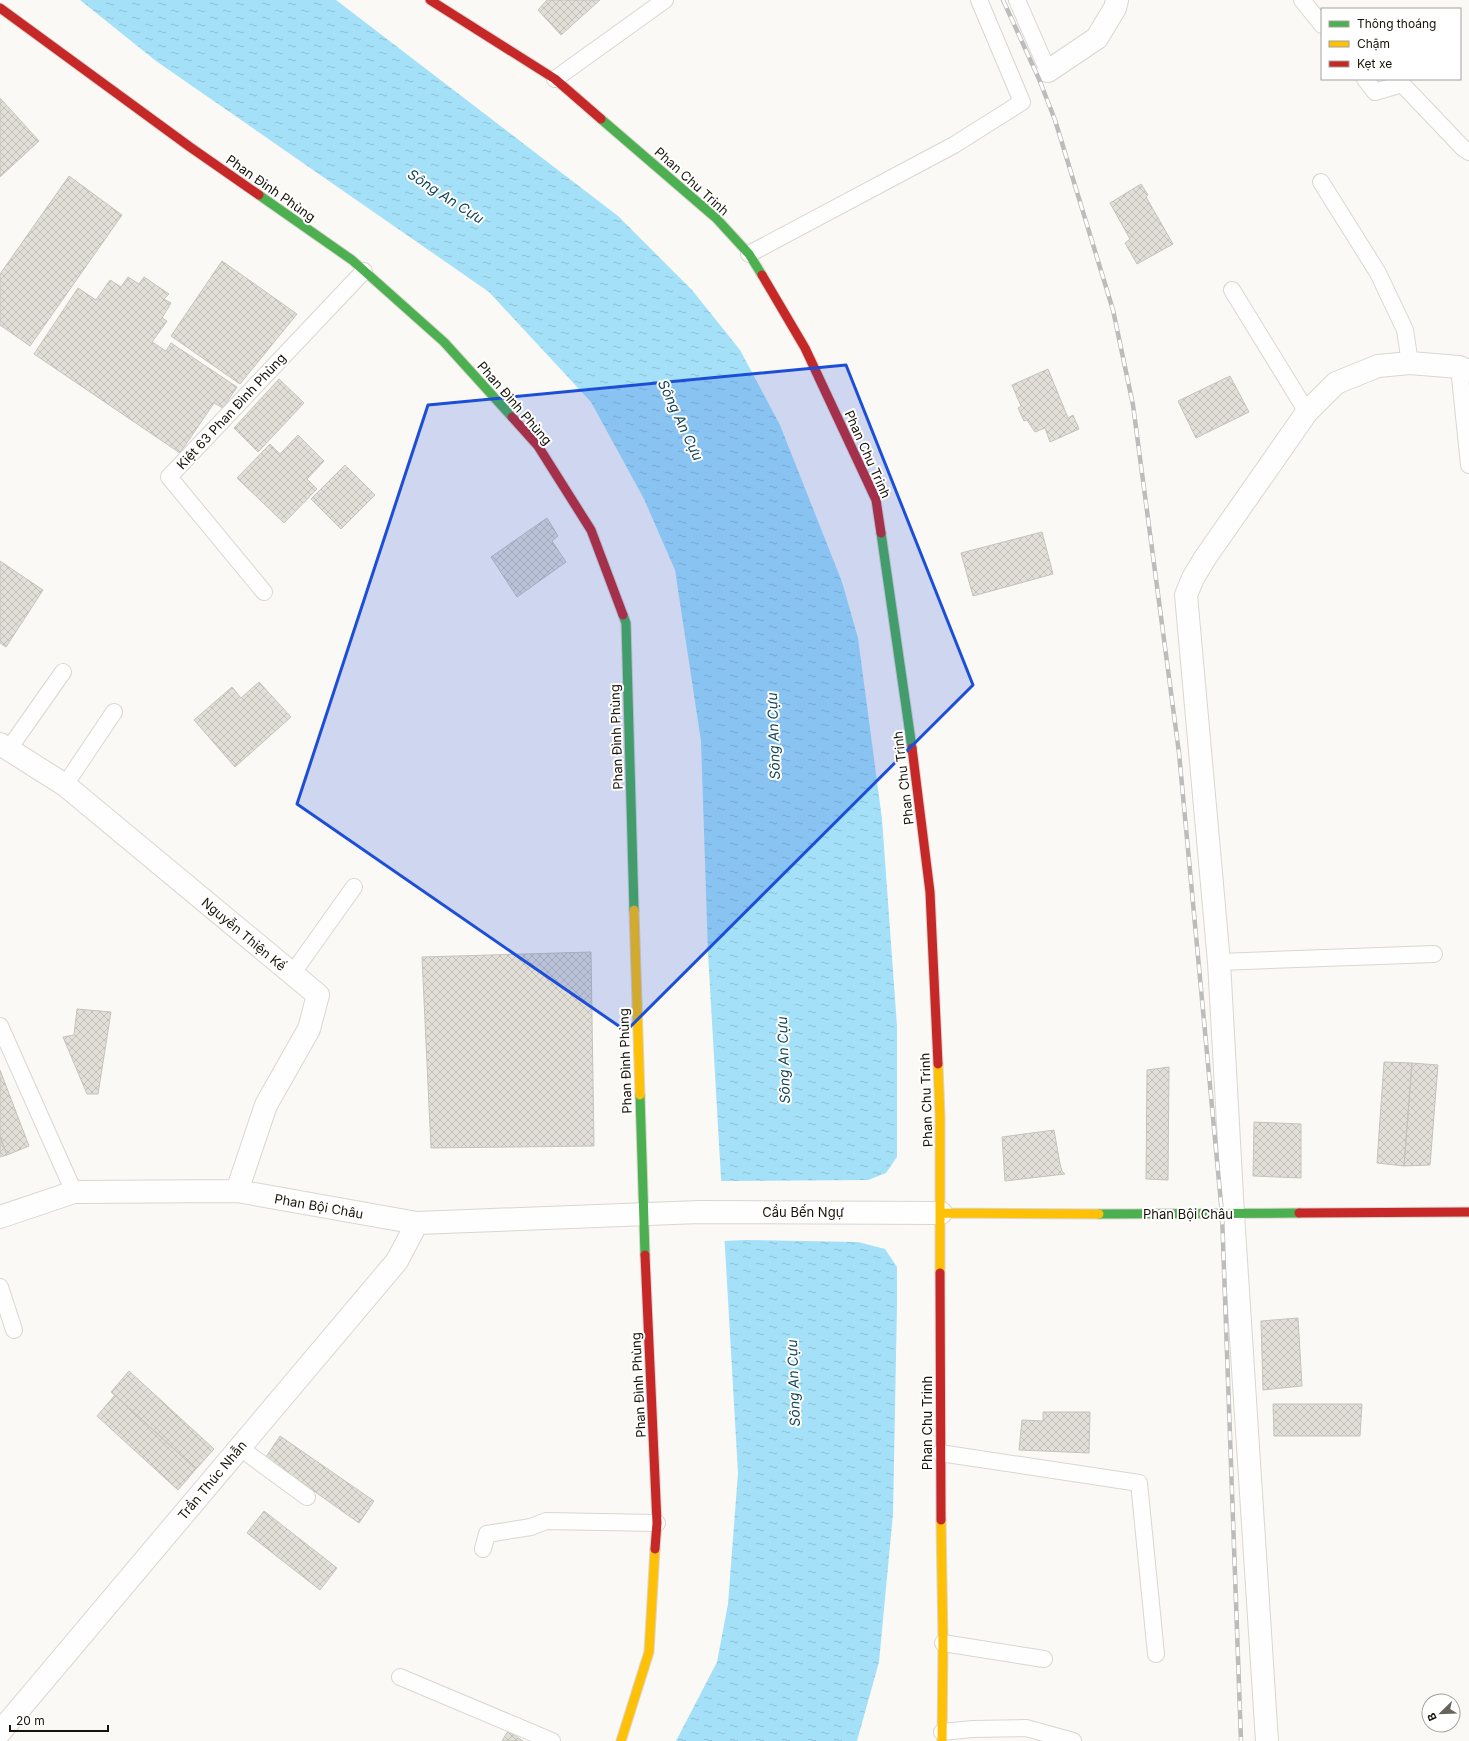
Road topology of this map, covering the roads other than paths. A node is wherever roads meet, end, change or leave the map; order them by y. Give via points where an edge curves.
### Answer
1 (430, 0) edge
2 (665, 0) edge
3 (979, 0) edge
4 (1017, 0) edge
5 (1302, 0) edge
6 (1114, 3) edge
7 (0, 8) edge
8 (1321, 24) edge
9 (1048, 71) joint
10 (555, 79) junction
11 (1366, 80) edge
12 (1469, 152) edge
13 (1321, 182) dead end
14 (750, 254) junction
15 (364, 270) junction
16 (1232, 290) dead end
17 (1410, 363) junction
18 (1464, 369) edge
19 (1307, 412) junction
20 (1469, 465) edge
21 (264, 592) dead end
22 (63, 672) dead end
23 (114, 712) dead end
24 (4, 747) edge
25 (65, 785) junction
26 (354, 887) dead end
27 (1434, 954) dead end
28 (1219, 962) junction
29 (292, 974) junction
30 (0, 1026) edge
31 (237, 1191) junction
32 (74, 1192) junction
33 (908, 1212) joint
34 (1469, 1212) edge
35 (941, 1213) junction
36 (643, 1214) junction
37 (1233, 1214) junction
38 (0, 1217) edge
39 (417, 1223) junction
40 (0, 1287) edge
41 (14, 1330) dead end
42 (240, 1448) junction
43 (940, 1453) junction
44 (307, 1497) dead end
45 (657, 1523) junction
46 (483, 1549) dead end
47 (943, 1643) junction
48 (1156, 1654) dead end
49 (1044, 1659) dead end
50 (400, 1677) dead end
51 (0, 1732) edge
52 (942, 1737) edge
53 (0, 1738) edge
54 (4, 1741) edge
55 (552, 1741) edge
56 (621, 1741) edge
57 (1073, 1741) edge
58 (1267, 1741) edge

1 - 10 street, Phan Chu Trinh
2 - 10 lane
3 - 14 lane via 1022,102 954,145
4 - 9 lane
5 - 8 lane
6 - 9 street via 1097,38
7 - 15 street, Phan Đình Phùng
10 - 14 street, Phan Chu Trinh via 716,218
11 - 12 lane via 1375,92 1402,84
13 - 17 lane via 1378,273 1405,330
14 - 35 street, Phan Chu Trinh via 805,348 876,500 908,712 930,892 940,1117
15 - 21 lane, Kiệt 63 Phan Đình Phùng via 169,477
15 - 36 street, Phan Đình Phùng via 444,342 538,446 591,530 626,624
16 - 19 lane
17 - 18 street
17 - 19 street via 1378,366 1336,383
18 - 20 lane
19 - 28 street via 1205,558 1186,595
22 - 24 lane
23 - 25 lane
24 - 25 street, Nguyễn Thiện Kế
25 - 29 street, Nguyễn Thiện Kế
26 - 29 lane
27 - 28 lane
28 - 37 street
29 - 31 street, Nguyễn Thiện Kế via 318,995 309,1029 266,1105
30 - 32 lane
31 - 32 street, Phan Bội Châu
31 - 39 street, Phan Bội Châu
32 - 38 street, Phan Bội Châu
33 - 35 street, Phan Bội Châu
33 - 36 street, Cầu Bến Ngự
34 - 37 street, Phan Bội Châu
35 - 37 street, Phan Bội Châu
35 - 43 street, Phan Chu Trinh
36 - 39 street, Phan Bội Châu
36 - 45 street, Phan Đình Phùng
37 - 58 street
39 - 42 street, Trần Thúc Nhẫn via 397,1260
40 - 41 lane
42 - 44 lane
42 - 51 street, Trần Thúc Nhẫn
43 - 47 street, Phan Chu Trinh
43 - 48 lane via 1139,1483
45 - 46 lane via 546,1522 487,1534
45 - 56 street, Phan Đình Phùng via 649,1652
47 - 49 lane
47 - 52 street, Phan Chu Trinh
50 - 55 lane
52 - 57 lane via 973,1729 1026,1728
53 - 54 lane

